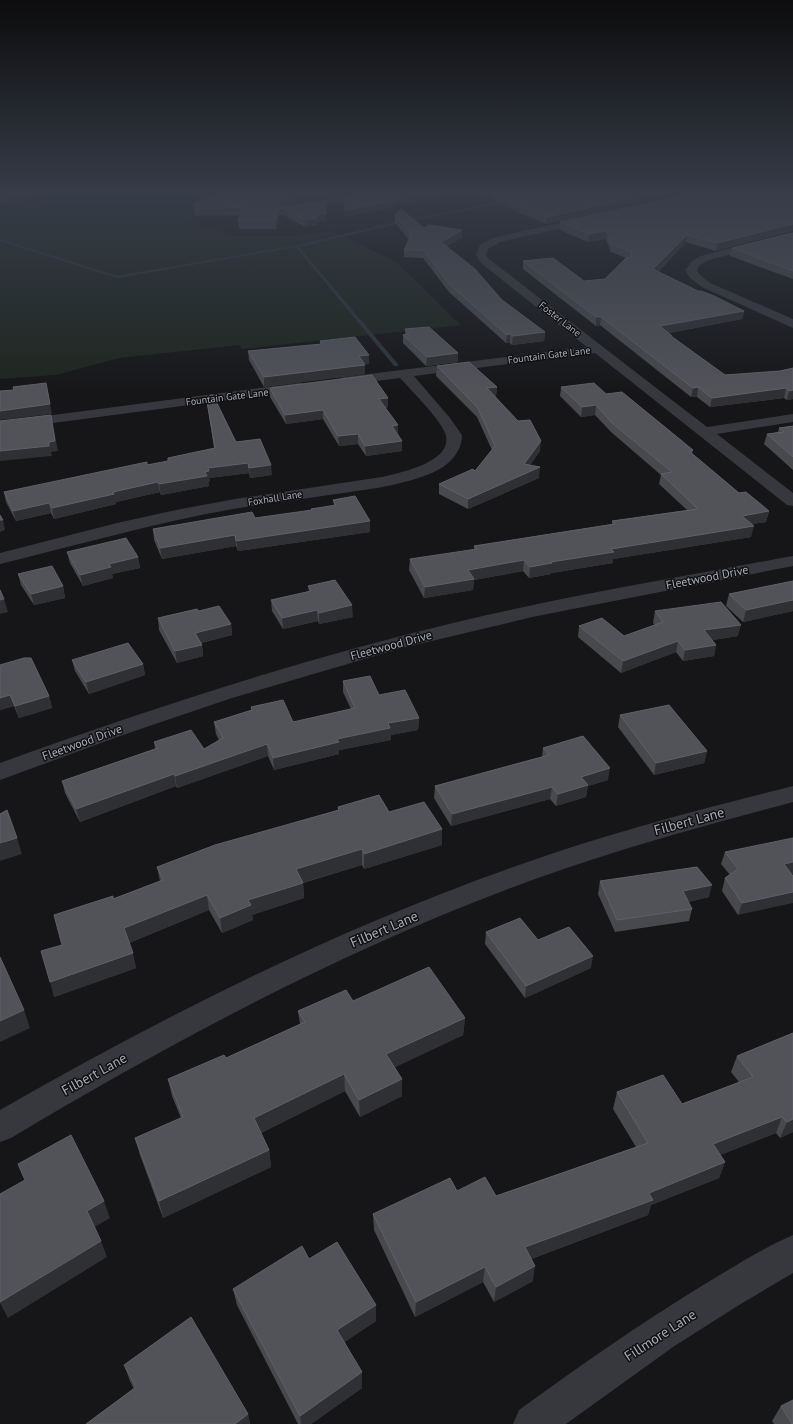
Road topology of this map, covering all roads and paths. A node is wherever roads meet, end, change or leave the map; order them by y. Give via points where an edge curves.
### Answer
1 (484, 258) edge
2 (704, 258) edge
3 (790, 321) edge
4 (598, 349) junction
5 (404, 374) junction
6 (333, 383) edge
7 (309, 386) edge
8 (793, 418) edge
9 (0, 426) edge
10 (704, 432) junction
11 (793, 501) edge
12 (0, 559) edge
13 (793, 561) edge
14 (0, 772) edge
15 (793, 794) edge
16 (0, 1127) edge
17 (793, 1253) edge
18 (533, 1424) edge

1 - 4 street, Foster Lane
2 - 3 street via 691,270 694,276 706,285
4 - 5 street, Fountain Gate Lane
4 - 10 street, Foster Lane
5 - 6 street, Fountain Gate Lane
5 - 12 street, Foxhall Lane via 454,435 452,449 431,467 374,483 162,518
7 - 9 street, Fountain Gate Lane
8 - 10 street
10 - 11 street, Foster Lane
13 - 14 street, Fleetwood Drive via 503,617 360,653 189,704
15 - 16 street, Filbert Lane via 627,839 528,872 402,921 292,970 228,1002
17 - 18 street, Fillmore Lane via 656,1336

